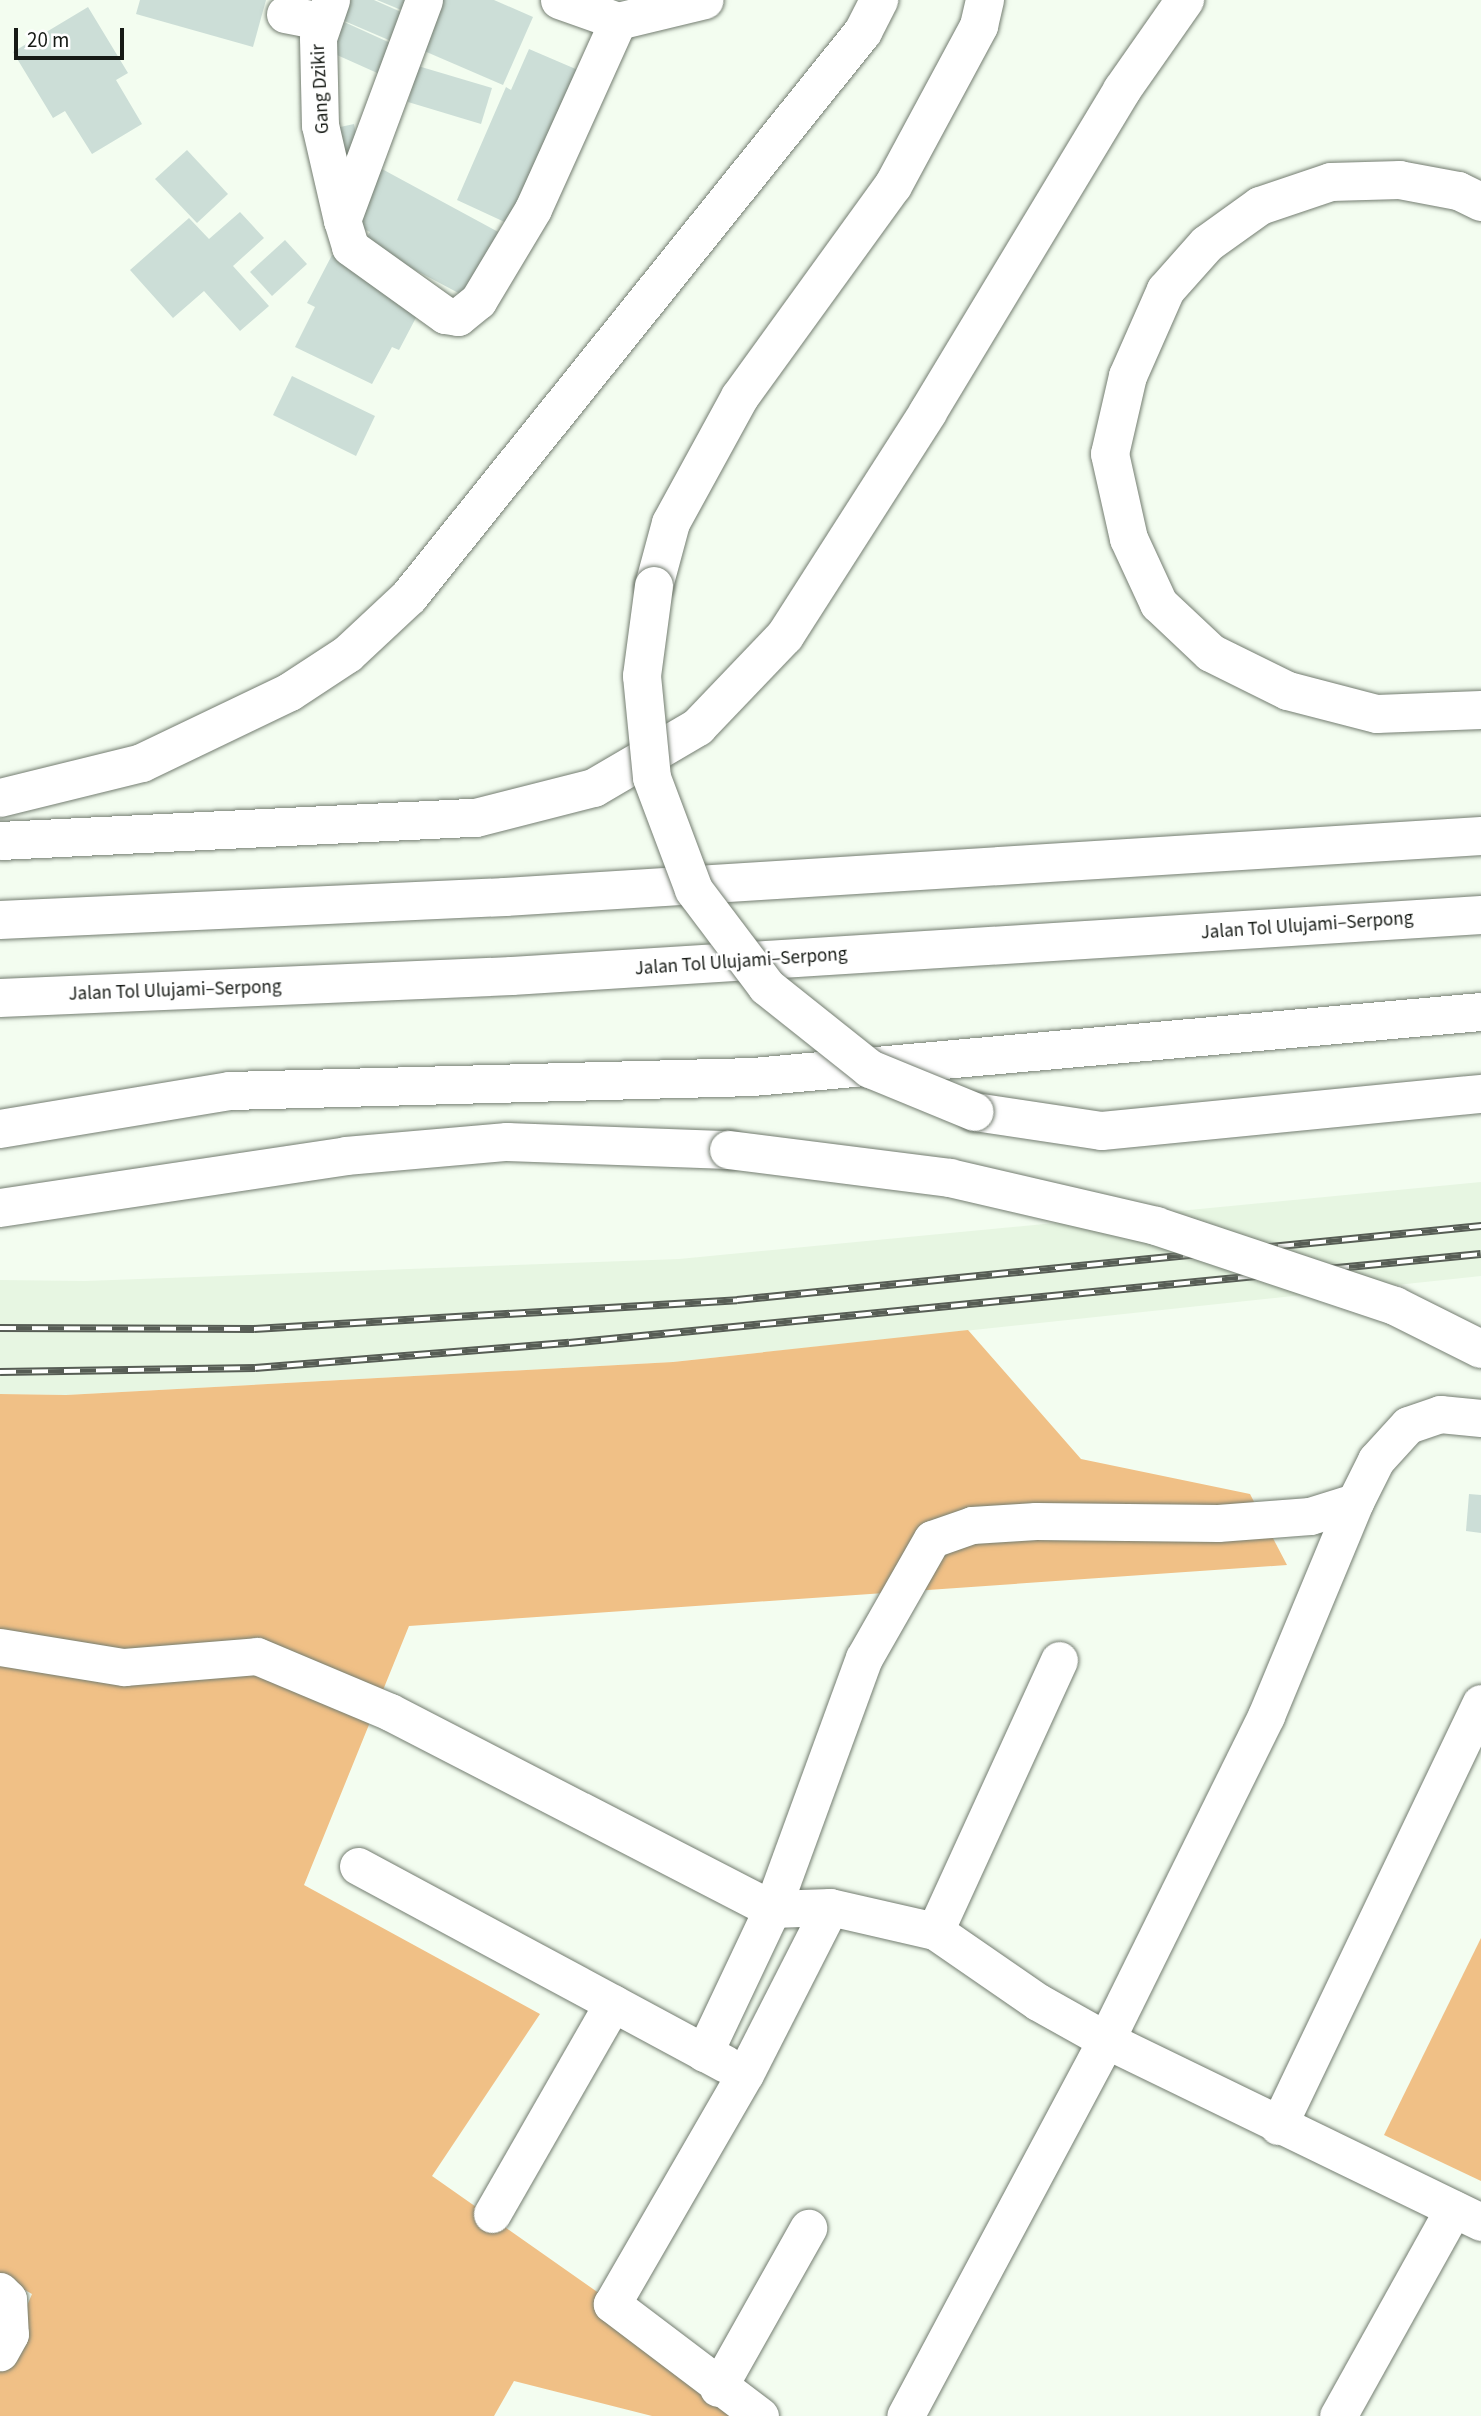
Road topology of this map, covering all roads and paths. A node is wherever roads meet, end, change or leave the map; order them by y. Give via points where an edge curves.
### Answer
1 (424, 0) edge
2 (559, 0) edge
3 (705, 0) edge
4 (879, 0) edge
5 (985, 0) edge
6 (1185, 0) edge
7 (326, 10) edge
8 (285, 14) dead end
9 (618, 21) junction
10 (1481, 202) edge
11 (342, 220) junction
12 (1481, 710) edge
13 (0, 798) edge
14 (1481, 836) edge
15 (0, 841) edge
16 (1481, 915) edge
17 (0, 919) edge
18 (0, 998) edge
19 (1481, 1012) edge
20 (1481, 1094) edge
21 (0, 1129) edge
22 (0, 1208) edge
23 (1481, 1349) edge
24 (1481, 1418) edge
25 (1356, 1502) junction
26 (0, 1647) edge
27 (1059, 1660) dead end
28 (1481, 1703) edge
29 (358, 1866) dead end
30 (830, 1906) junction
31 (772, 1909) junction
32 (935, 1931) junction
33 (614, 2003) junction
34 (1106, 2040) junction
35 (704, 2053) junction
36 (745, 2074) junction
37 (1278, 2126) junction
38 (492, 2214) dead end
39 (1467, 2216) edge
40 (808, 2228) dead end
41 (0, 2291) edge
42 (5, 2343) edge
43 (718, 2388) junction
44 (760, 2416) edge
45 (905, 2416) edge
46 (1338, 2416) edge

1 - 11 street
2 - 9 street
3 - 9 street
4 - 13 highway via 863,32 418,587 348,654 290,692 142,763
5 - 20 highway, bridge via 979,26 893,186 740,397 671,523 654,586 642,676 652,778 694,890 767,987 870,1069 975,1112 1102,1131
6 - 15 highway via 1122,90 928,412 785,636 698,727 594,788 476,818
7 - 8 street
7 - 11 street, Gang Dzikir via 320,125
9 - 11 street, Gang Dzikir via 533,209 466,313 445,315 350,247
10 - 12 highway via 1458,191 1400,180 1319,186 1260,206 1207,244 1166,290 1128,376 1110,454 1129,539 1159,604 1211,653 1288,691 1377,714
14 - 17 highway via 505,897
16 - 18 highway, Jalan Tol Ulujami–Serpong via 512,976
19 - 21 highway via 753,1077 230,1091
22 - 23 highway, bridge via 346,1156 507,1142 729,1150 950,1178 1156,1226 1395,1306
24 - 25 street via 1440,1415 1408,1425 1376,1460
25 - 31 street via 1310,1516 1219,1522 972,1525 932,1539 864,1658
25 - 34 street via 1266,1716
26 - 31 street via 124,1667 257,1656 390,1712
27 - 32 street
28 - 37 street
29 - 33 street
30 - 31 street
30 - 32 street
30 - 36 street
31 - 35 street
32 - 34 street via 1038,2002
33 - 35 street
33 - 38 street
34 - 37 street
34 - 45 street
35 - 36 street
36 - 43 street via 612,2304
37 - 39 street
39 - 46 street
40 - 43 street
41 - 42 street via 8,2299
43 - 44 street

